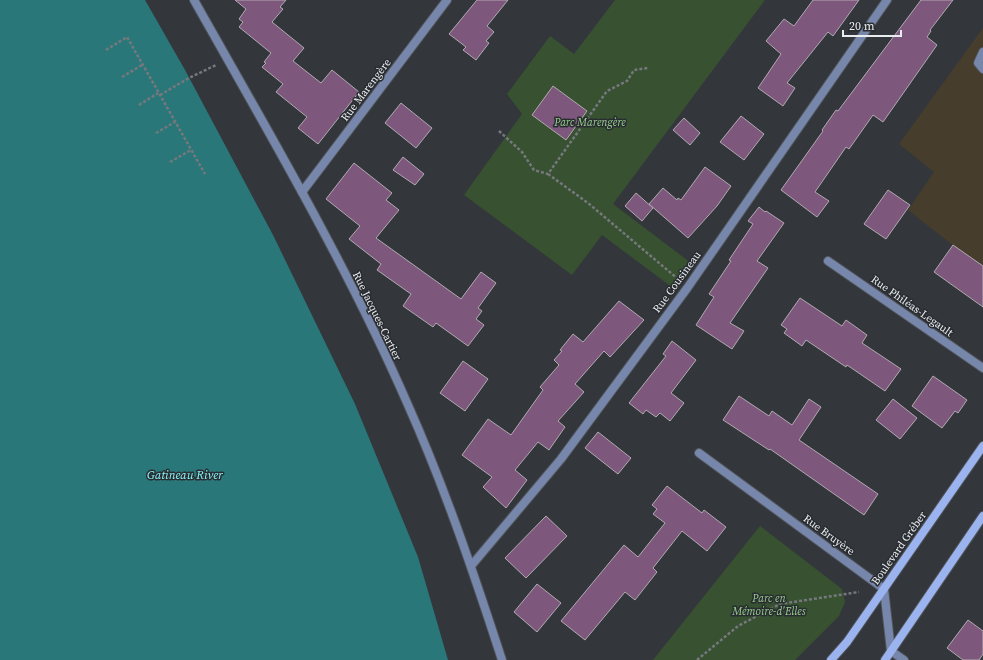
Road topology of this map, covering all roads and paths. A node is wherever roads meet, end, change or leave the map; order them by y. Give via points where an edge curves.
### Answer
1 (194, 0) edge
2 (447, 0) edge
3 (887, 0) edge
4 (106, 50) dead end
5 (983, 52) edge
6 (142, 66) junction
7 (648, 68) dead end
8 (983, 69) edge
9 (122, 77) dead end
10 (189, 78) dead end
11 (159, 94) junction
12 (138, 105) dead end
13 (175, 122) junction
14 (499, 131) dead end
15 (156, 133) dead end
16 (191, 150) junction
17 (170, 162) dead end
18 (205, 174) dead end
19 (548, 174) junction
20 (302, 192) junction
21 (828, 261) dead end
22 (688, 287) junction
23 (983, 368) edge
24 (983, 446) edge
25 (698, 453) dead end
26 (983, 516) edge
27 (472, 566) junction
28 (884, 589) junction
29 (859, 592) dead end
30 (891, 651) junction
31 (502, 660) edge
32 (697, 660) edge
33 (830, 660) edge
34 (885, 660) edge
35 (904, 660) edge

1 - 20 street, Rue Jacques-Cartier
2 - 20 street, Rue Marengère
3 - 22 street, Rue Cousineau
4 - 6 path via 127,37
5 - 8 street via 978,63
6 - 9 path
6 - 11 path
7 - 19 path via 634,70 627,81 608,91
10 - 11 path
11 - 12 path
11 - 13 path
13 - 15 path
13 - 16 path
14 - 19 path via 522,152 534,170
16 - 17 path
16 - 18 path
19 - 22 path via 588,203
20 - 27 street, Rue Jacques-Cartier via 405,398
21 - 23 street, Rue Philéas-Legault
22 - 27 street, Rue Cousineau via 561,459
24 - 28 main road, Boulevard Gréber
25 - 28 street, Rue Bruyère
26 - 30 main road
27 - 31 street, Rue Jacques-Cartier
28 - 30 street
28 - 33 main road, Boulevard Gréber via 847,642
29 - 32 path via 780,604 738,626
30 - 34 main road
30 - 35 street

